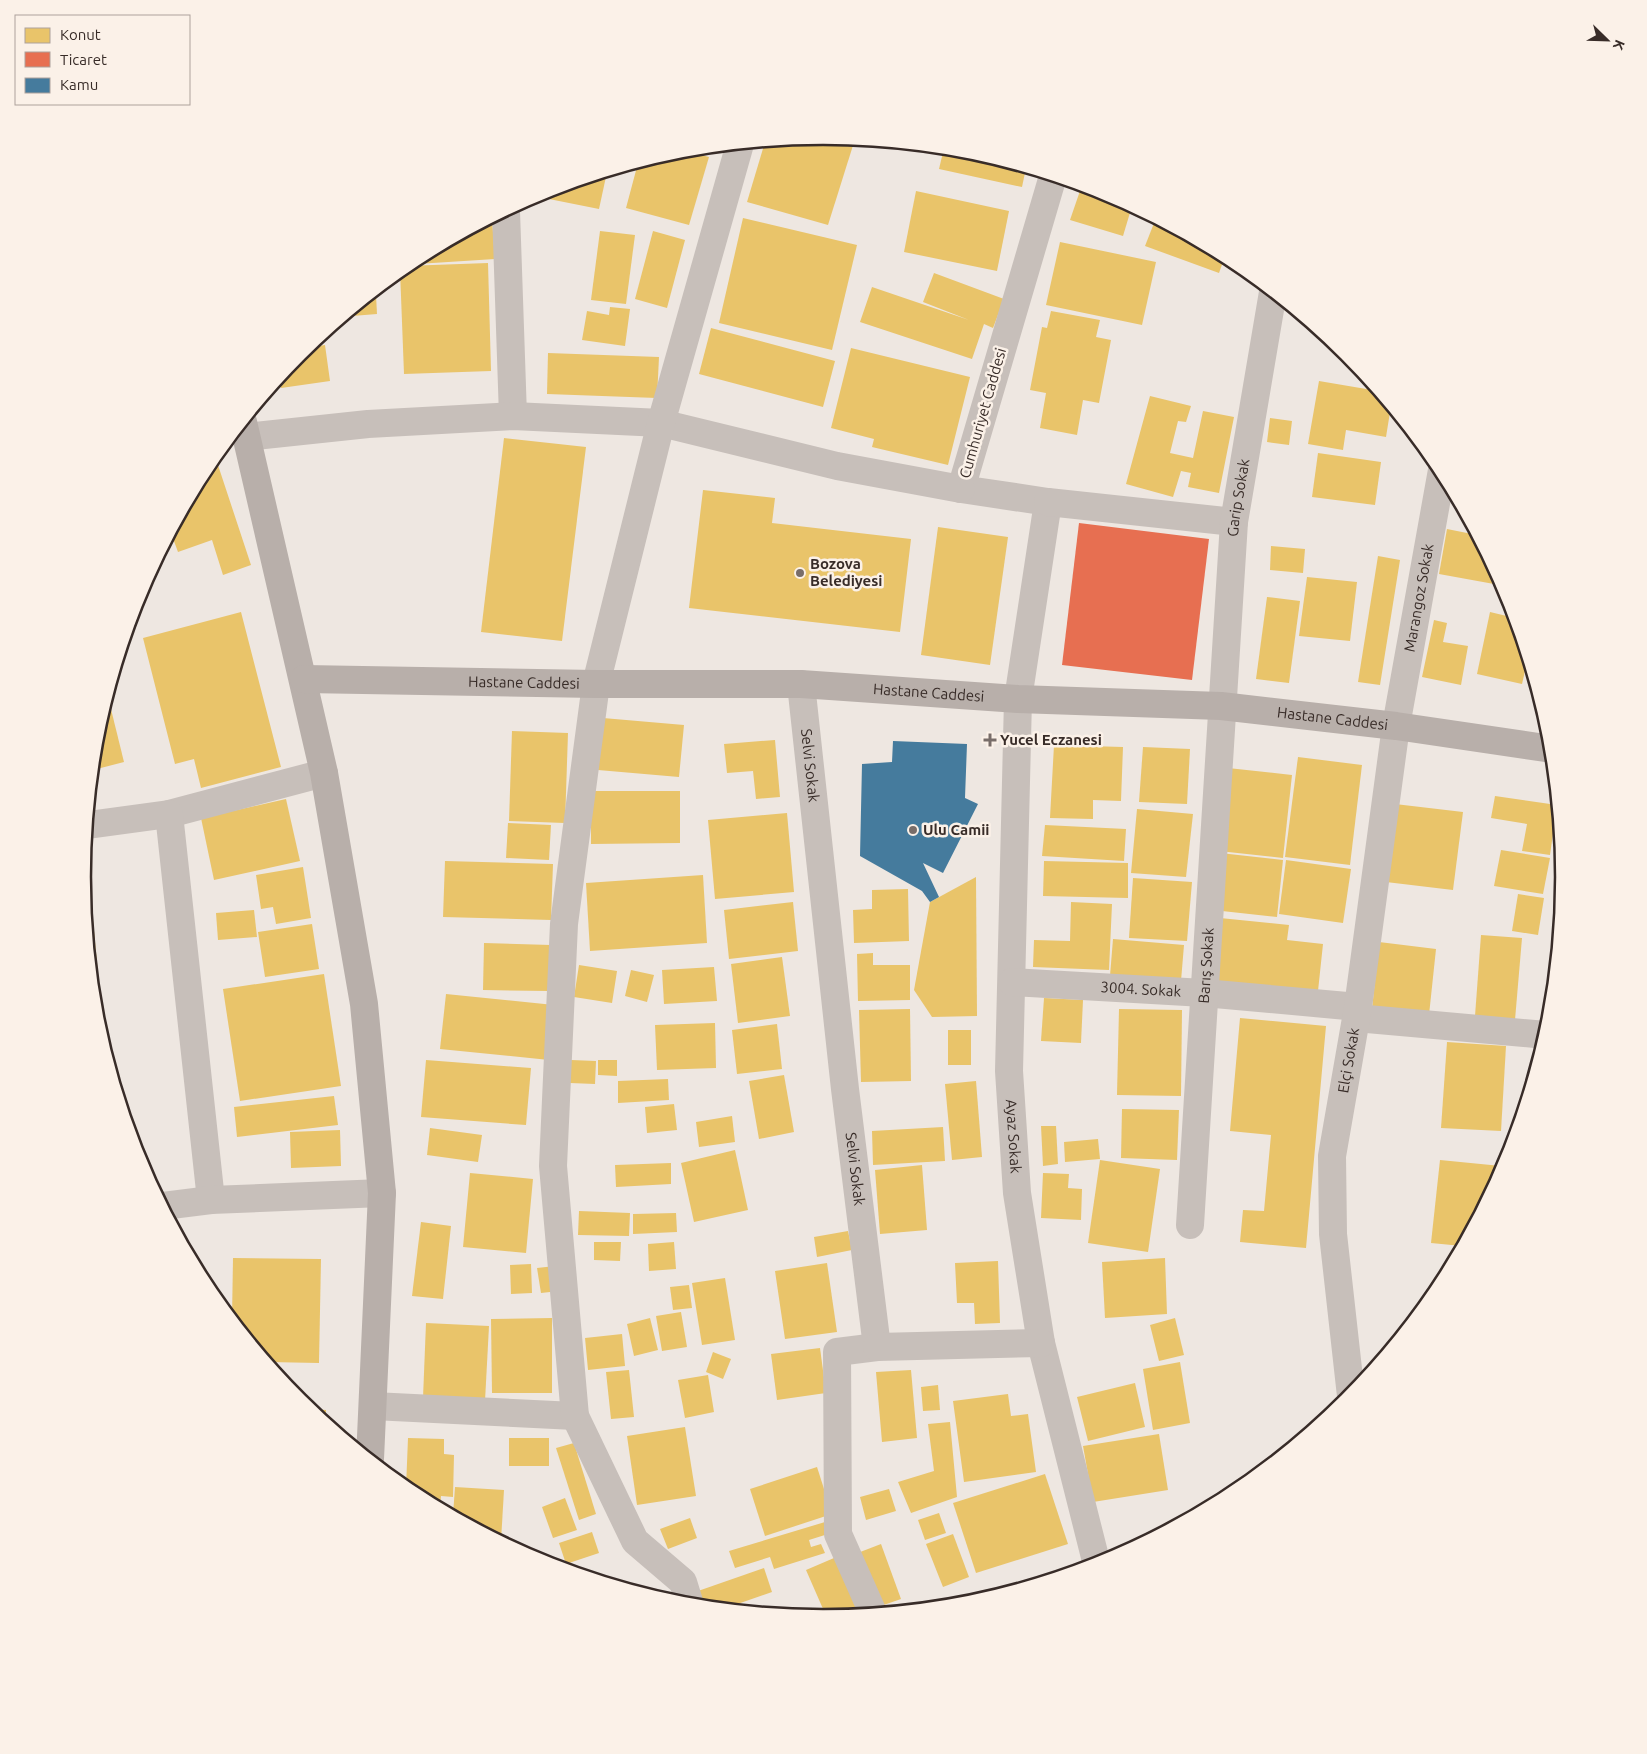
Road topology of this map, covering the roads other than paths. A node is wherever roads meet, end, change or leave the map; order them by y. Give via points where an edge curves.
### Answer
1 (738, 150) edge
2 (1051, 182) edge
3 (506, 217) edge
4 (1272, 298) edge
5 (513, 416) junction
6 (661, 423) junction
7 (244, 429) edge
8 (1440, 482) edge
9 (961, 489) junction
10 (1048, 502) junction
11 (1234, 522) junction
12 (304, 679) junction
13 (596, 684) junction
14 (801, 684) junction
15 (1018, 699) junction
16 (1221, 706) junction
17 (1396, 726) junction
18 (1544, 747) edge
19 (324, 773) junction
20 (169, 814) junction
21 (93, 824) edge
22 (1012, 982) junction
23 (1204, 993) junction
24 (1357, 1013) junction
25 (1539, 1034) edge
26 (382, 1194) junction
27 (211, 1200) junction
28 (169, 1205) edge
29 (1190, 1225) dead end
30 (1041, 1343) junction
31 (877, 1347) junction
32 (1350, 1386) edge
33 (373, 1406) junction
34 (575, 1416) junction
35 (370, 1452) edge
36 (1095, 1557) edge
37 (687, 1596) edge
38 (871, 1608) edge

1 - 6 street
2 - 9 street, Cumhuriyet Caddesi
3 - 5 street
4 - 11 street, Garip Sokak
5 - 6 street
5 - 7 street
6 - 9 street via 837,466
6 - 13 street
7 - 12 street
8 - 17 street, Marangoz Sokak
9 - 10 street, Cumhuriyet Caddesi
10 - 11 street, Cumhuriyet Caddesi
10 - 15 street
11 - 16 street, Garip Sokak
12 - 13 street, Hastane Caddesi
12 - 19 street
13 - 14 street, Hastane Caddesi
13 - 34 street via 564,924 553,1166
14 - 15 street, Hastane Caddesi
14 - 31 street, Selvi Sokak
15 - 16 street, Hastane Caddesi
15 - 22 street, Ayaz Sokak
16 - 17 street, Hastane Caddesi
16 - 23 street, Barış Sokak
17 - 18 street, Hastane Caddesi
17 - 24 street, Elçi Sokak
19 - 20 street
19 - 26 street via 364,1004
20 - 21 street
20 - 27 street
22 - 23 street, 3004. Sokak
22 - 30 street, Ayaz Sokak via 1009,1071 1017,1193
23 - 24 street, 3004. Sokak
23 - 29 street, Barış Sokak
24 - 25 street, 3004. Sokak
24 - 32 street, Elçi Sokak via 1332,1156 1333,1234
26 - 27 street
26 - 33 street
27 - 28 street
30 - 31 street
30 - 36 street, Ayaz Sokak
31 - 38 street via 837,1352 838,1534
33 - 34 street
33 - 35 street
34 - 37 street via 635,1541 682,1582

